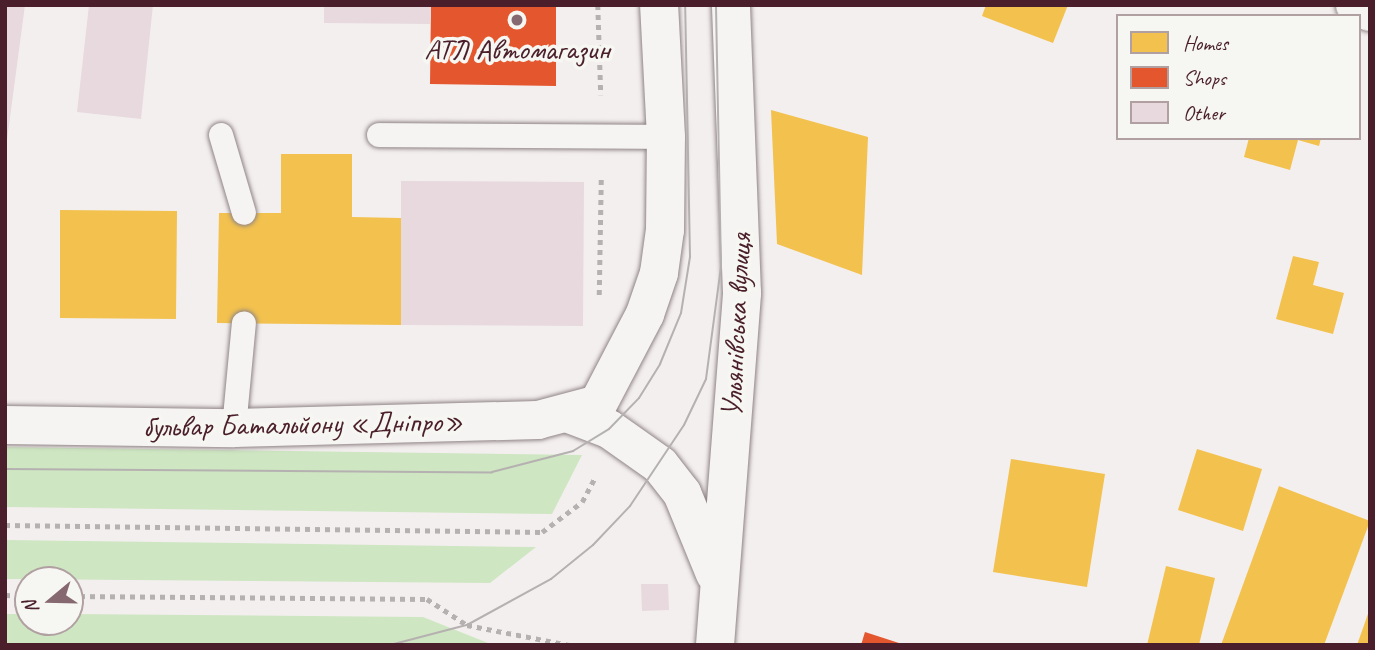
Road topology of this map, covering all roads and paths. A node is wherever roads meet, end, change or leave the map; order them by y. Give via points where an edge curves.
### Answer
1 (598, 5) edge
2 (659, 5) edge
3 (731, 5) edge
4 (1355, 5) edge
5 (1370, 12) edge
6 (221, 135) dead end
7 (379, 135) dead end
8 (603, 136) junction
9 (666, 137) junction
10 (244, 212) dead end
11 (598, 304) dead end
12 (244, 323) dead end
13 (585, 410) junction
14 (5, 425) edge
15 (234, 428) junction
16 (602, 466) dead end
17 (5, 525) edge
18 (719, 585) junction
19 (84, 596) edge
20 (569, 645) edge
21 (715, 645) edge

1 - 8 path
2 - 9 street
3 - 18 street, Ульянівська вулиця via 742,293
4 - 5 street
6 - 10 lane
7 - 8 lane
8 - 9 lane
8 - 11 path
9 - 13 street via 665,230 659,272 639,326
12 - 15 lane
13 - 15 street, бульвар Батальйону «Дніпро» via 538,420
13 - 18 street via 660,465 701,531
14 - 15 street, бульвар Батальйону «Дніпро»
16 - 17 path via 582,502 542,533
18 - 21 street, Ульянівська вулиця
19 - 20 path via 427,599 467,625

